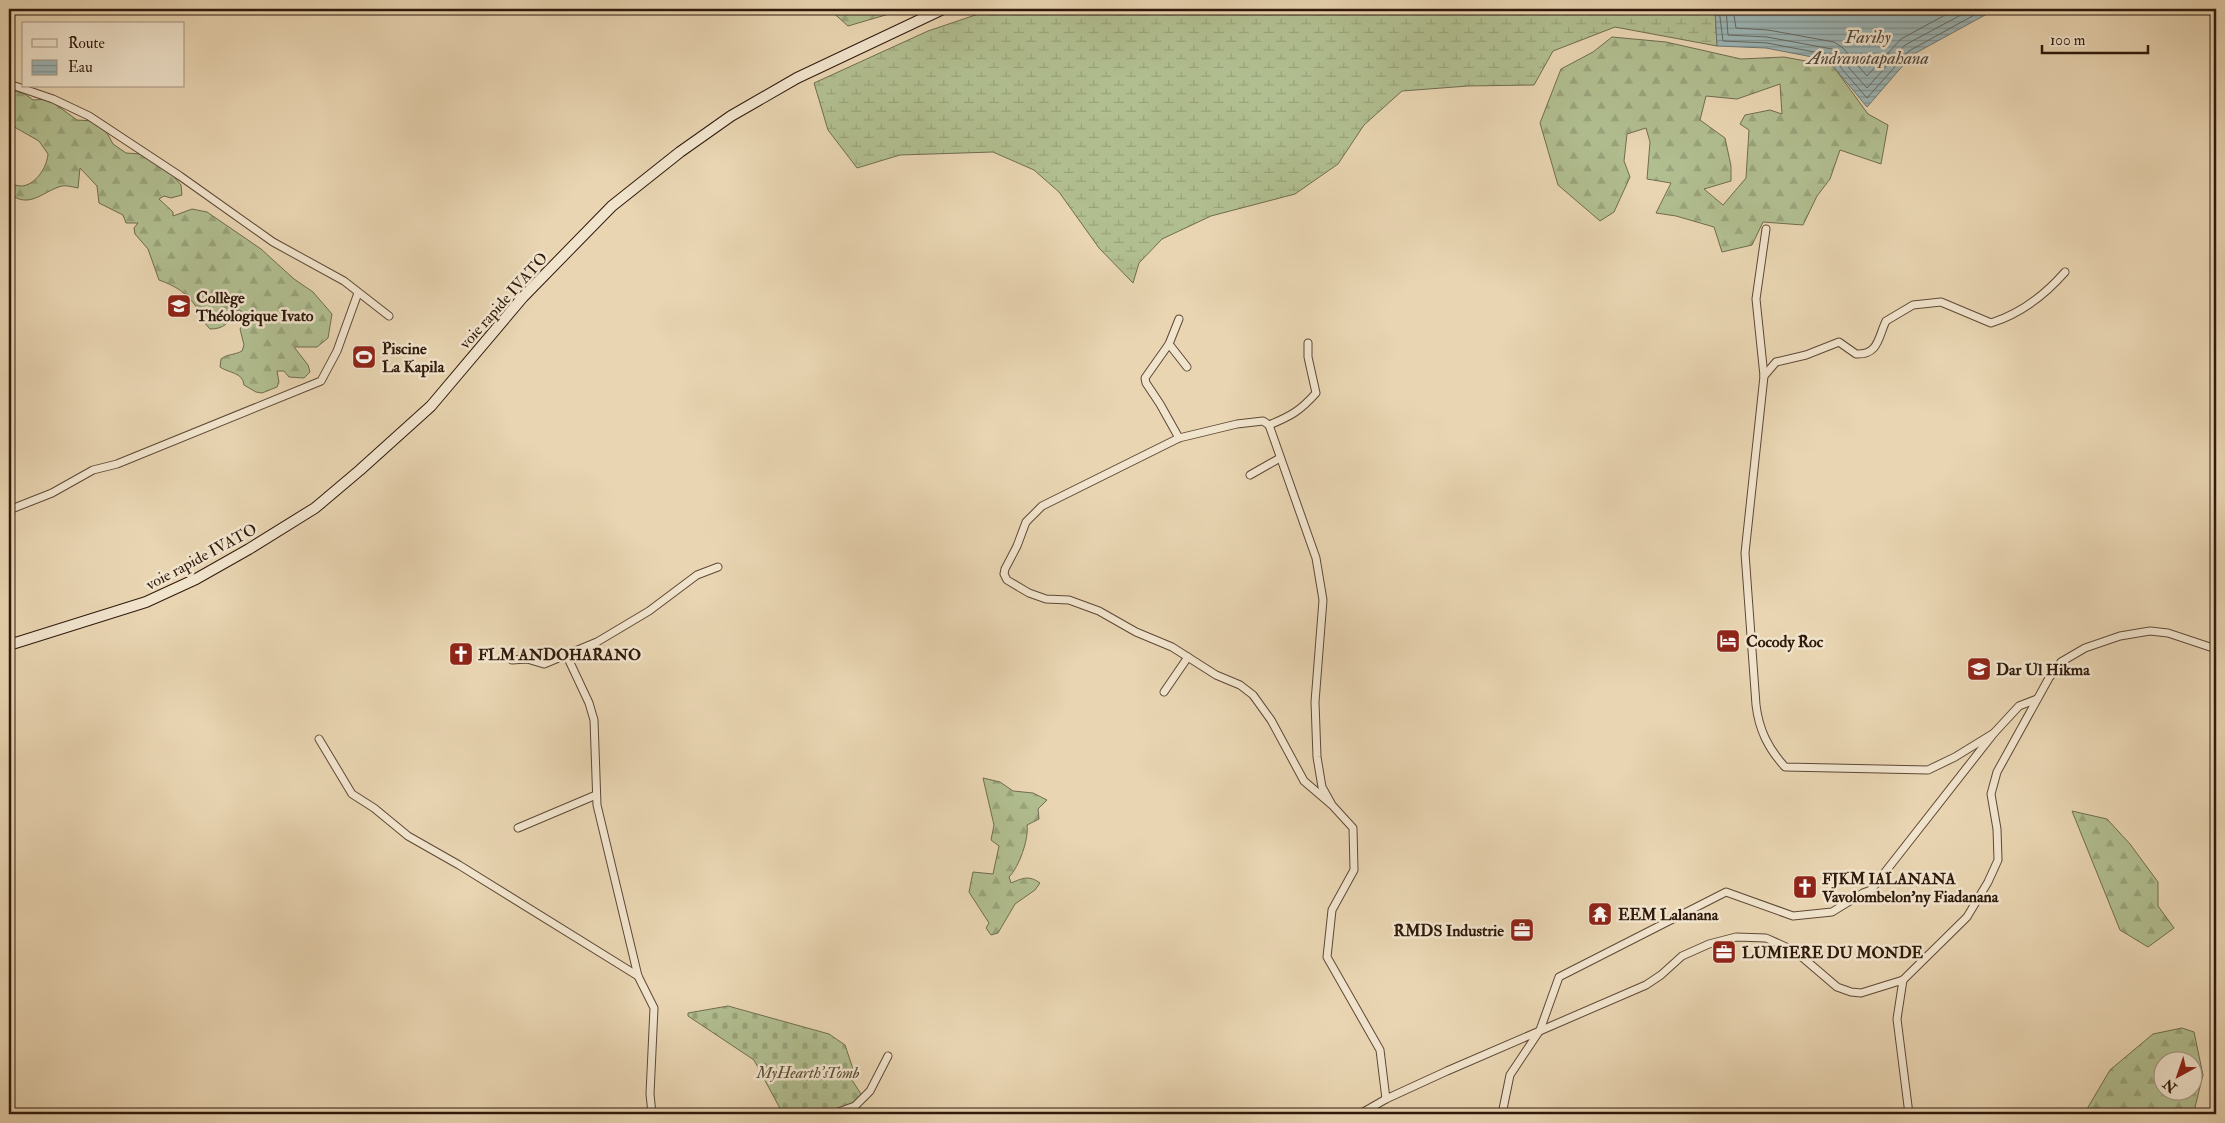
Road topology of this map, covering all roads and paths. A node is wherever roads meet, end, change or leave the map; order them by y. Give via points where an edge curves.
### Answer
1 (943, 9) edge
2 (9, 84) edge
3 (1766, 229) dead end
4 (2065, 272) dead end
5 (358, 293) junction
6 (389, 316) dead end
7 (1180, 319) dead end
8 (1308, 343) dead end
9 (1170, 344) junction
10 (1187, 367) dead end
11 (1764, 376) junction
12 (1268, 425) junction
13 (1179, 438) junction
14 (1280, 458) junction
15 (1250, 475) dead end
16 (9, 510) edge
17 (718, 567) dead end
18 (9, 645) edge
19 (2216, 649) edge
20 (566, 654) junction
21 (1188, 657) junction
22 (512, 660) dead end
23 (1164, 692) dead end
24 (2038, 699) junction
25 (1994, 733) junction
26 (319, 739) dead end
27 (596, 795) junction
28 (1332, 805) junction
29 (518, 828) dead end
30 (638, 976) junction
31 (1903, 980) junction
32 (1540, 1030) junction
33 (888, 1056) dead end
34 (1386, 1099) junction
35 (652, 1114) edge
36 (833, 1114) edge
37 (1360, 1114) edge
38 (1502, 1114) edge
39 (1909, 1114) edge

1 - 18 main road, voie rapide IVATO via 797,78 731,116 612,206 523,297 431,406 315,508 250,549 146,602
2 - 5 street via 89,116 274,242 344,281
3 - 11 street via 1756,299
4 - 11 street via 2053,286 2006,318 1991,323 1941,302 1912,305 1886,321 1876,347 1870,352 1856,354 1839,342 1776,362
5 - 6 street
5 - 16 street via 337,351 321,381 117,464 93,470 52,493
7 - 9 street
8 - 12 street via 1316,393 1292,416
9 - 10 street
9 - 13 street via 1145,378
11 - 25 street via 1745,552 1759,723 1774,755 1785,767 1928,770
12 - 13 street via 1263,421 1238,424
12 - 14 street
13 - 21 street via 1042,506 1026,522 1004,574 1029,593 1046,599 1069,600 1099,611
14 - 15 street
14 - 28 street via 1316,558 1323,600 1315,702 1317,757 1322,788
17 - 20 street via 697,575 649,611 597,642
19 - 24 street via 2168,633 2150,631 2120,636 2085,648 2061,662
20 - 22 street via 544,664 527,659
20 - 27 street via 590,703 594,720
21 - 23 street
21 - 28 street via 1253,695 1284,741 1304,781
24 - 25 street via 2019,706
24 - 31 street via 1997,772 1991,794 1998,860 1988,882 1967,917
25 - 32 street via 1871,890 1832,912 1793,916 1726,892 1559,978
26 - 30 street via 352,794 408,836
27 - 29 street
27 - 30 street
28 - 34 street via 1353,828 1354,870 1332,910 1327,957 1380,1050
30 - 35 street via 654,1008
31 - 32 street via 1861,993 1851,992 1837,987 1795,951 1766,938 1736,938 1709,944 1682,956 1646,985
31 - 39 street via 1897,1019
32 - 34 street
32 - 38 street via 1510,1075
33 - 36 street via 870,1091 855,1106
34 - 37 street

